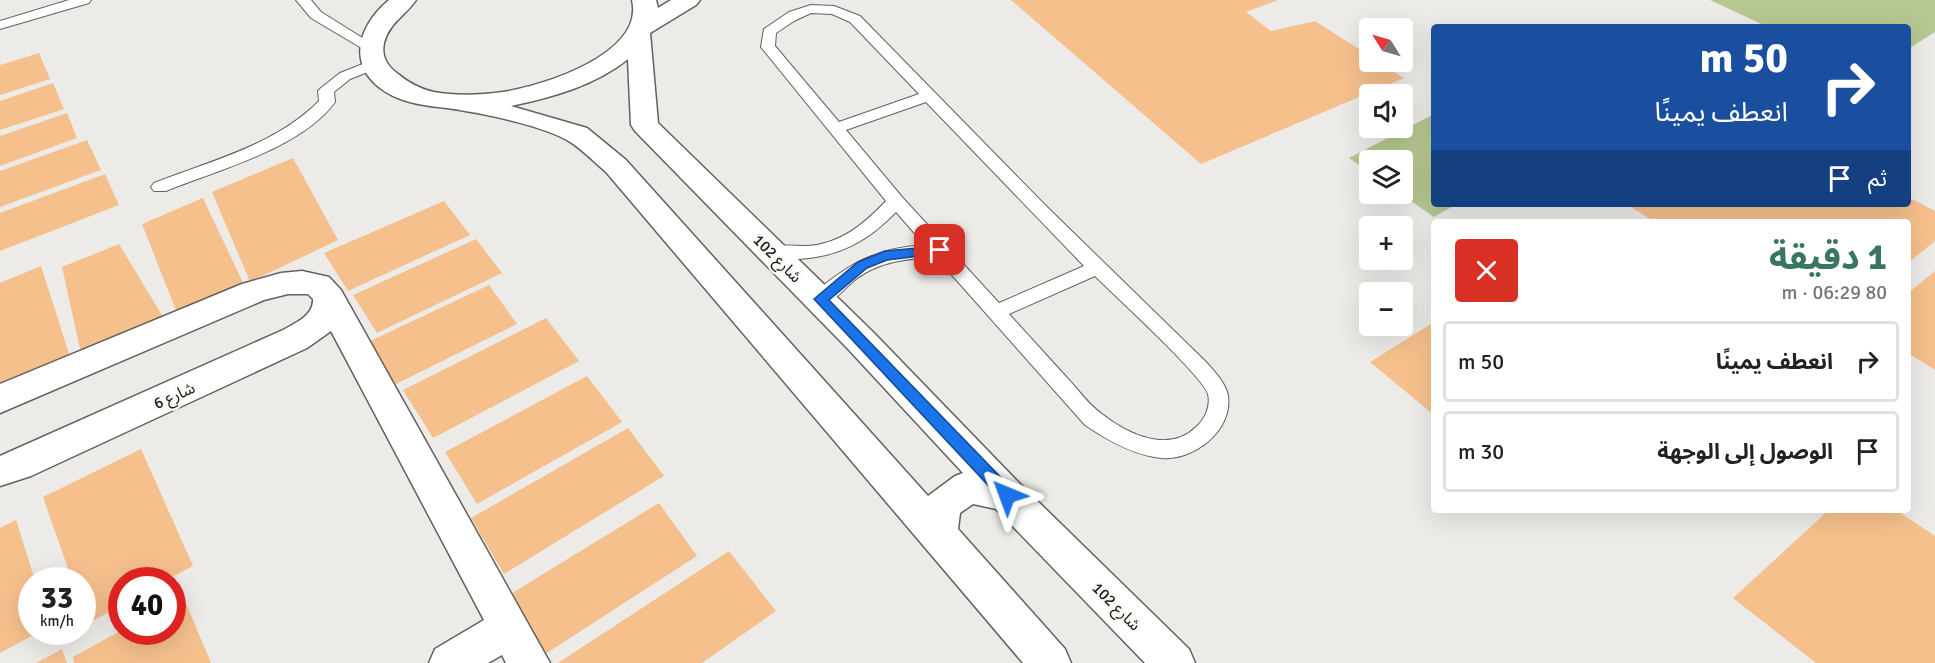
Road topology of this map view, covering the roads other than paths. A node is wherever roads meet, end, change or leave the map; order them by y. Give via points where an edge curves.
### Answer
1 (84, 0) edge
2 (303, 0) edge
3 (644, 0) edge
4 (688, 0) edge
5 (401, 1) edge
6 (2, 25) dead end
7 (641, 31) junction
8 (372, 56) junction
9 (929, 96) junction
10 (467, 103) junction
11 (837, 128) junction
12 (160, 187) dead end
13 (896, 201) junction
14 (940, 250) junction
15 (772, 252) junction
16 (1096, 268) junction
17 (330, 298) junction
18 (820, 299) junction
19 (996, 312) junction
20 (0, 399) edge
21 (0, 471) edge
22 (1007, 495) junction
23 (938, 533) junction
24 (519, 646) edge
25 (450, 663) edge
26 (1050, 663) edge
27 (1174, 663) edge

1 - 6 lane
2 - 8 lane via 316,15
3 - 7 street, شارع 102 via 647,7
4 - 7 street
5 - 8 street via 379,24
7 - 10 street via 619,55 552,90
7 - 15 street, شارع 102 via 645,125
8 - 10 street via 385,80 406,92
8 - 12 lane via 327,90 327,102 307,123 268,145
9 - 11 lane
9 - 11 lane via 855,19 834,10 798,12 769,32 768,47
9 - 16 lane
10 - 23 street via 578,134 616,166
11 - 13 lane
13 - 14 lane
13 - 15 lane via 872,227 828,251
14 - 18 lane via 885,255 862,265
14 - 19 lane
15 - 18 street, شارع 102
16 - 19 lane
16 - 19 lane via 1195,363 1218,393 1217,418 1197,440 1171,450 1140,446 1110,431 1092,419
17 - 20 street via 323,288 312,283 264,289
17 - 21 street, شارع 6 via 324,317 314,329 280,347
17 - 24 street
18 - 22 street, شارع 102
22 - 23 street via 969,487 942,505
22 - 27 street, شارع 102
23 - 26 street
24 - 25 street

